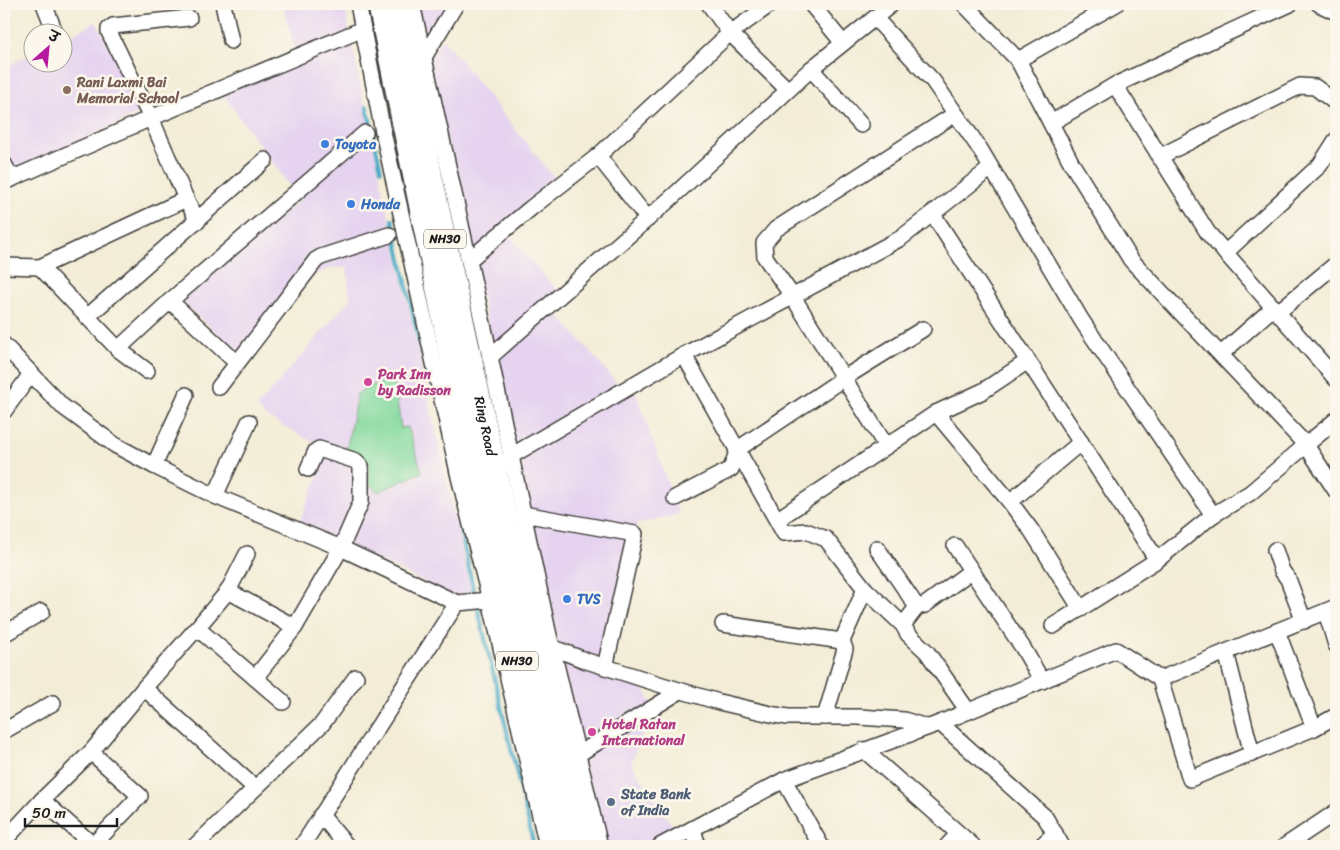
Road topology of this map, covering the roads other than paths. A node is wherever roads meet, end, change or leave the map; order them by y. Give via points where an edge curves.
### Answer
1 (44, 4) edge
2 (223, 4) edge
3 (358, 4) edge
4 (379, 4) edge
5 (398, 4) edge
6 (412, 4) edge
7 (456, 4) edge
8 (709, 4) edge
9 (811, 4) edge
10 (892, 4) edge
11 (1116, 4) edge
12 (1290, 4) edge
13 (766, 5) edge
14 (973, 6) edge
15 (189, 18) dead end
16 (875, 18) junction
17 (52, 22) edge
18 (359, 31) junction
19 (730, 33) junction
20 (231, 41) dead end
21 (843, 43) junction
22 (424, 57) junction
23 (1018, 60) junction
24 (811, 69) junction
25 (1115, 85) junction
26 (788, 90) junction
27 (1336, 103) edge
28 (956, 114) junction
29 (151, 118) junction
30 (1051, 124) junction
31 (861, 125) dead end
32 (365, 133) dead end
33 (1336, 140) edge
34 (598, 156) junction
35 (1160, 157) junction
36 (265, 160) dead end
37 (4, 164) edge
38 (991, 168) junction
39 (8, 180) edge
40 (186, 199) junction
41 (932, 214) junction
42 (648, 219) junction
43 (198, 221) junction
44 (389, 235) dead end
45 (1225, 253) junction
46 (469, 260) junction
47 (4, 266) edge
48 (40, 267) junction
49 (1335, 268) edge
50 (793, 297) junction
51 (170, 301) junction
52 (1276, 309) junction
53 (87, 316) junction
54 (923, 330) dead end
55 (4, 345) edge
56 (118, 349) junction
57 (1221, 354) junction
58 (684, 355) junction
59 (490, 357) junction
60 (1028, 362) junction
61 (237, 364) junction
62 (147, 371) dead end
63 (31, 374) junction
64 (844, 378) junction
65 (1336, 379) edge
66 (219, 387) dead end
67 (186, 395) dead end
68 (4, 411) edge
69 (936, 413) junction
70 (1336, 420) edge
71 (249, 422) dead end
72 (1080, 442) junction
73 (1306, 445) junction
74 (886, 446) junction
75 (738, 449) junction
76 (154, 466) junction
77 (482, 467) junction
78 (308, 469) dead end
79 (1336, 491) edge
80 (215, 496) junction
81 (675, 498) dead end
82 (1010, 502) junction
83 (523, 514) junction
84 (1213, 515) junction
85 (778, 519) junction
86 (955, 546) dead end
87 (341, 548) junction
88 (877, 548) dead end
89 (1275, 550) dead end
90 (247, 554) dead end
91 (1157, 560) junction
92 (971, 571) junction
93 (865, 588) junction
94 (228, 590) junction
95 (474, 602) junction
96 (917, 607) junction
97 (1081, 609) junction
98 (1331, 610) edge
99 (42, 612) dead end
100 (1304, 621) junction
101 (723, 624) dead end
102 (903, 625) junction
103 (295, 626) junction
104 (1053, 626) dead end
105 (198, 628) junction
106 (1277, 632) junction
107 (4, 634) edge
108 (842, 642) junction
109 (1336, 644) edge
110 (552, 647) junction
111 (1226, 652) junction
112 (606, 667) junction
113 (356, 677) dead end
114 (255, 678) junction
115 (1160, 679) junction
116 (1042, 681) junction
117 (144, 688) junction
118 (680, 691) junction
119 (283, 702) dead end
120 (53, 703) dead end
121 (968, 711) junction
122 (1336, 716) edge
123 (825, 717) junction
124 (933, 725) junction
125 (1314, 728) junction
126 (4, 731) edge
127 (864, 750) junction
128 (92, 752) junction
129 (578, 754) junction
130 (1252, 754) junction
131 (784, 780) junction
132 (255, 788) junction
133 (42, 800) junction
134 (1336, 812) edge
135 (321, 815) junction
136 (693, 829) junction
137 (958, 834) junction
138 (1058, 840) edge
139 (4, 842) edge
140 (92, 846) edge
141 (195, 846) edge
142 (302, 846) edge
143 (347, 846) edge
144 (547, 846) edge
145 (564, 846) edge
146 (585, 846) edge
147 (600, 846) edge
148 (660, 846) edge
149 (698, 846) edge
150 (821, 846) edge
151 (947, 846) edge
152 (973, 846) edge
153 (1041, 846) edge
154 (1285, 846) edge

1 - 17 street
2 - 20 street
3 - 18 street
4 - 77 highway, Ring Road / NH30
5 - 77 highway, Ring Road / NH30
6 - 22 street
7 - 22 street
8 - 19 street
9 - 21 street
10 - 16 street
11 - 23 street
12 - 25 street
13 - 19 street
14 - 23 street
15 - 29 street via 109,28
16 - 21 street
16 - 28 street via 933,81
18 - 29 street
18 - 77 street
19 - 26 street
19 - 34 street
21 - 24 street
22 - 46 street
23 - 30 street
24 - 26 street
24 - 31 street
25 - 30 street
25 - 35 street
26 - 42 street
27 - 35 street via 1315,87 1300,86
28 - 38 street
28 - 50 street via 776,229 764,243 765,257
29 - 39 street
29 - 40 street
30 - 57 street via 1131,260
32 - 51 street
33 - 45 street via 1320,165
34 - 42 street
34 - 46 street
35 - 45 street via 1208,233
36 - 43 street
37 - 39 street
38 - 41 street
38 - 84 street via 1082,321
40 - 43 street
40 - 48 street
41 - 50 street via 901,238
41 - 60 street
42 - 59 street
43 - 53 street
44 - 61 street via 316,260
45 - 52 street
46 - 59 street
47 - 48 street
48 - 53 street
49 - 52 street
50 - 58 street
50 - 64 street
51 - 56 street
51 - 61 street
52 - 57 street
52 - 65 street
53 - 56 street
54 - 64 street
55 - 63 street
56 - 62 street
57 - 73 street
58 - 75 street
58 - 77 street
59 - 77 street
60 - 69 street via 983,391
60 - 72 street
61 - 66 street
63 - 68 street
63 - 76 street via 62,406 115,445
64 - 74 street
64 - 75 street
67 - 76 street
69 - 74 street
69 - 82 street
70 - 73 street
71 - 80 street
72 - 82 street
72 - 91 street
73 - 79 street
73 - 84 street via 1250,493
74 - 85 street
75 - 81 street via 731,470
75 - 85 street
76 - 80 street
77 - 83 street
77 - 95 street
77 - 145 highway, Ring Road / NH30 via 507,620
77 - 146 highway, Ring Road / NH30 via 502,500 527,616
78 - 87 street via 319,449 356,461 361,466 361,502
80 - 87 street
82 - 97 street
83 - 110 street
83 - 112 street via 635,534
84 - 91 street
85 - 93 street via 784,533 806,531 826,539
86 - 92 street
87 - 95 street
87 - 103 street
88 - 96 street
89 - 100 street
90 - 94 street
91 - 97 street
92 - 96 street via 925,605
92 - 116 street
93 - 102 street
93 - 108 street
94 - 103 street
94 - 105 street
95 - 135 street
95 - 144 street
96 - 102 street
97 - 104 street
98 - 100 street
98 - 109 street
99 - 107 street
100 - 106 street
101 - 108 street
102 - 121 street via 927,652
103 - 114 street
105 - 114 street
105 - 117 street
106 - 111 street
106 - 125 street
108 - 123 street via 845,649
110 - 112 street
110 - 129 street
111 - 115 street
111 - 130 street
112 - 118 street
113 - 132 street via 322,724
114 - 119 street
115 - 116 street via 1116,650
115 - 130 street via 1190,779
116 - 121 street
117 - 128 street
117 - 132 street
118 - 123 street via 782,716
118 - 129 street
120 - 126 street
121 - 124 street
122 - 125 street
123 - 124 street via 904,720
124 - 127 street
124 - 138 street via 1045,817
125 - 130 street
127 - 131 street
127 - 137 street
128 - 133 street
128 - 140 street via 140,796
129 - 147 street
131 - 136 street
131 - 150 street
132 - 141 street
133 - 139 street
133 - 140 street
134 - 154 street
135 - 142 street
135 - 143 street
136 - 148 street
136 - 149 street
137 - 151 street
137 - 152 street
138 - 153 street

